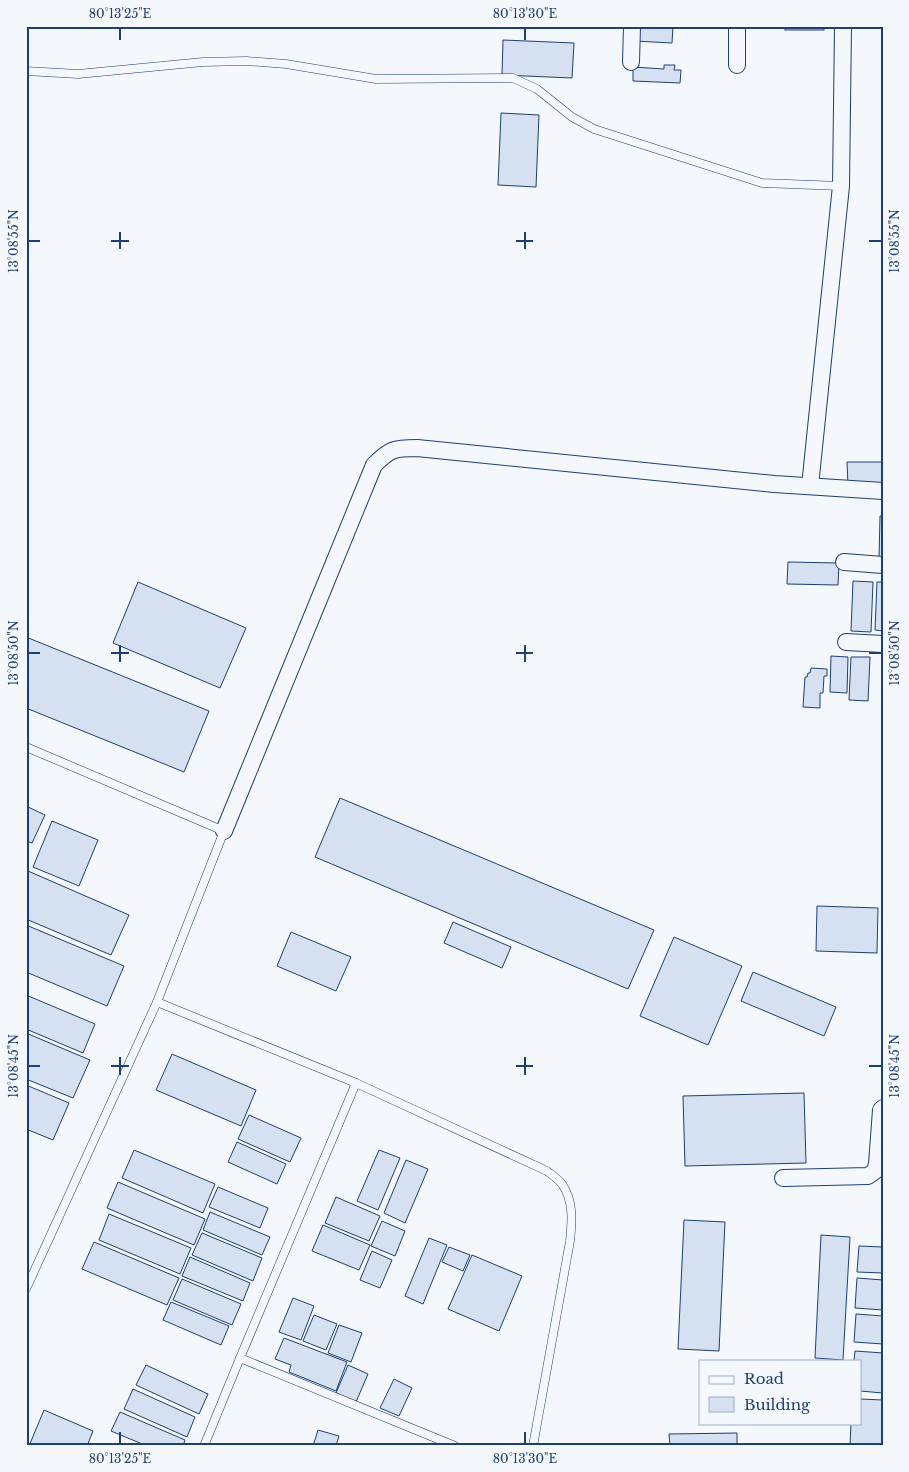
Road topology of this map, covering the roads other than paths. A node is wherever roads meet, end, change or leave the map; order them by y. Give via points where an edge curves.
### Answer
1 (632, 26) edge
2 (737, 26) edge
3 (843, 26) edge
4 (631, 62) dead end
5 (737, 65) dead end
6 (26, 71) edge
7 (841, 186) junction
8 (810, 486) junction
9 (883, 491) edge
10 (844, 562) dead end
11 (883, 565) edge
12 (846, 642) dead end
13 (883, 644) edge
14 (26, 747) edge
15 (224, 831) junction
16 (158, 1002) junction
17 (356, 1083) junction
18 (883, 1108) edge
19 (783, 1178) dead end
20 (26, 1289) edge
21 (240, 1358) junction
22 (204, 1446) edge
23 (455, 1446) edge
24 (533, 1446) edge

1 - 4 street
2 - 5 street
3 - 7 street
6 - 7 lane via 78,74 246,61 286,64 376,79 513,78 537,89 572,117 594,129 762,183
7 - 8 street
8 - 9 street
8 - 15 street via 417,448 399,448 386,453 374,465
10 - 11 street
12 - 13 street
14 - 15 lane
15 - 16 lane
16 - 17 lane
16 - 20 lane
17 - 21 lane
17 - 24 lane via 547,1171 562,1184 570,1201 570,1241
18 - 19 street via 878,1164 868,1176
21 - 22 lane
21 - 23 lane

